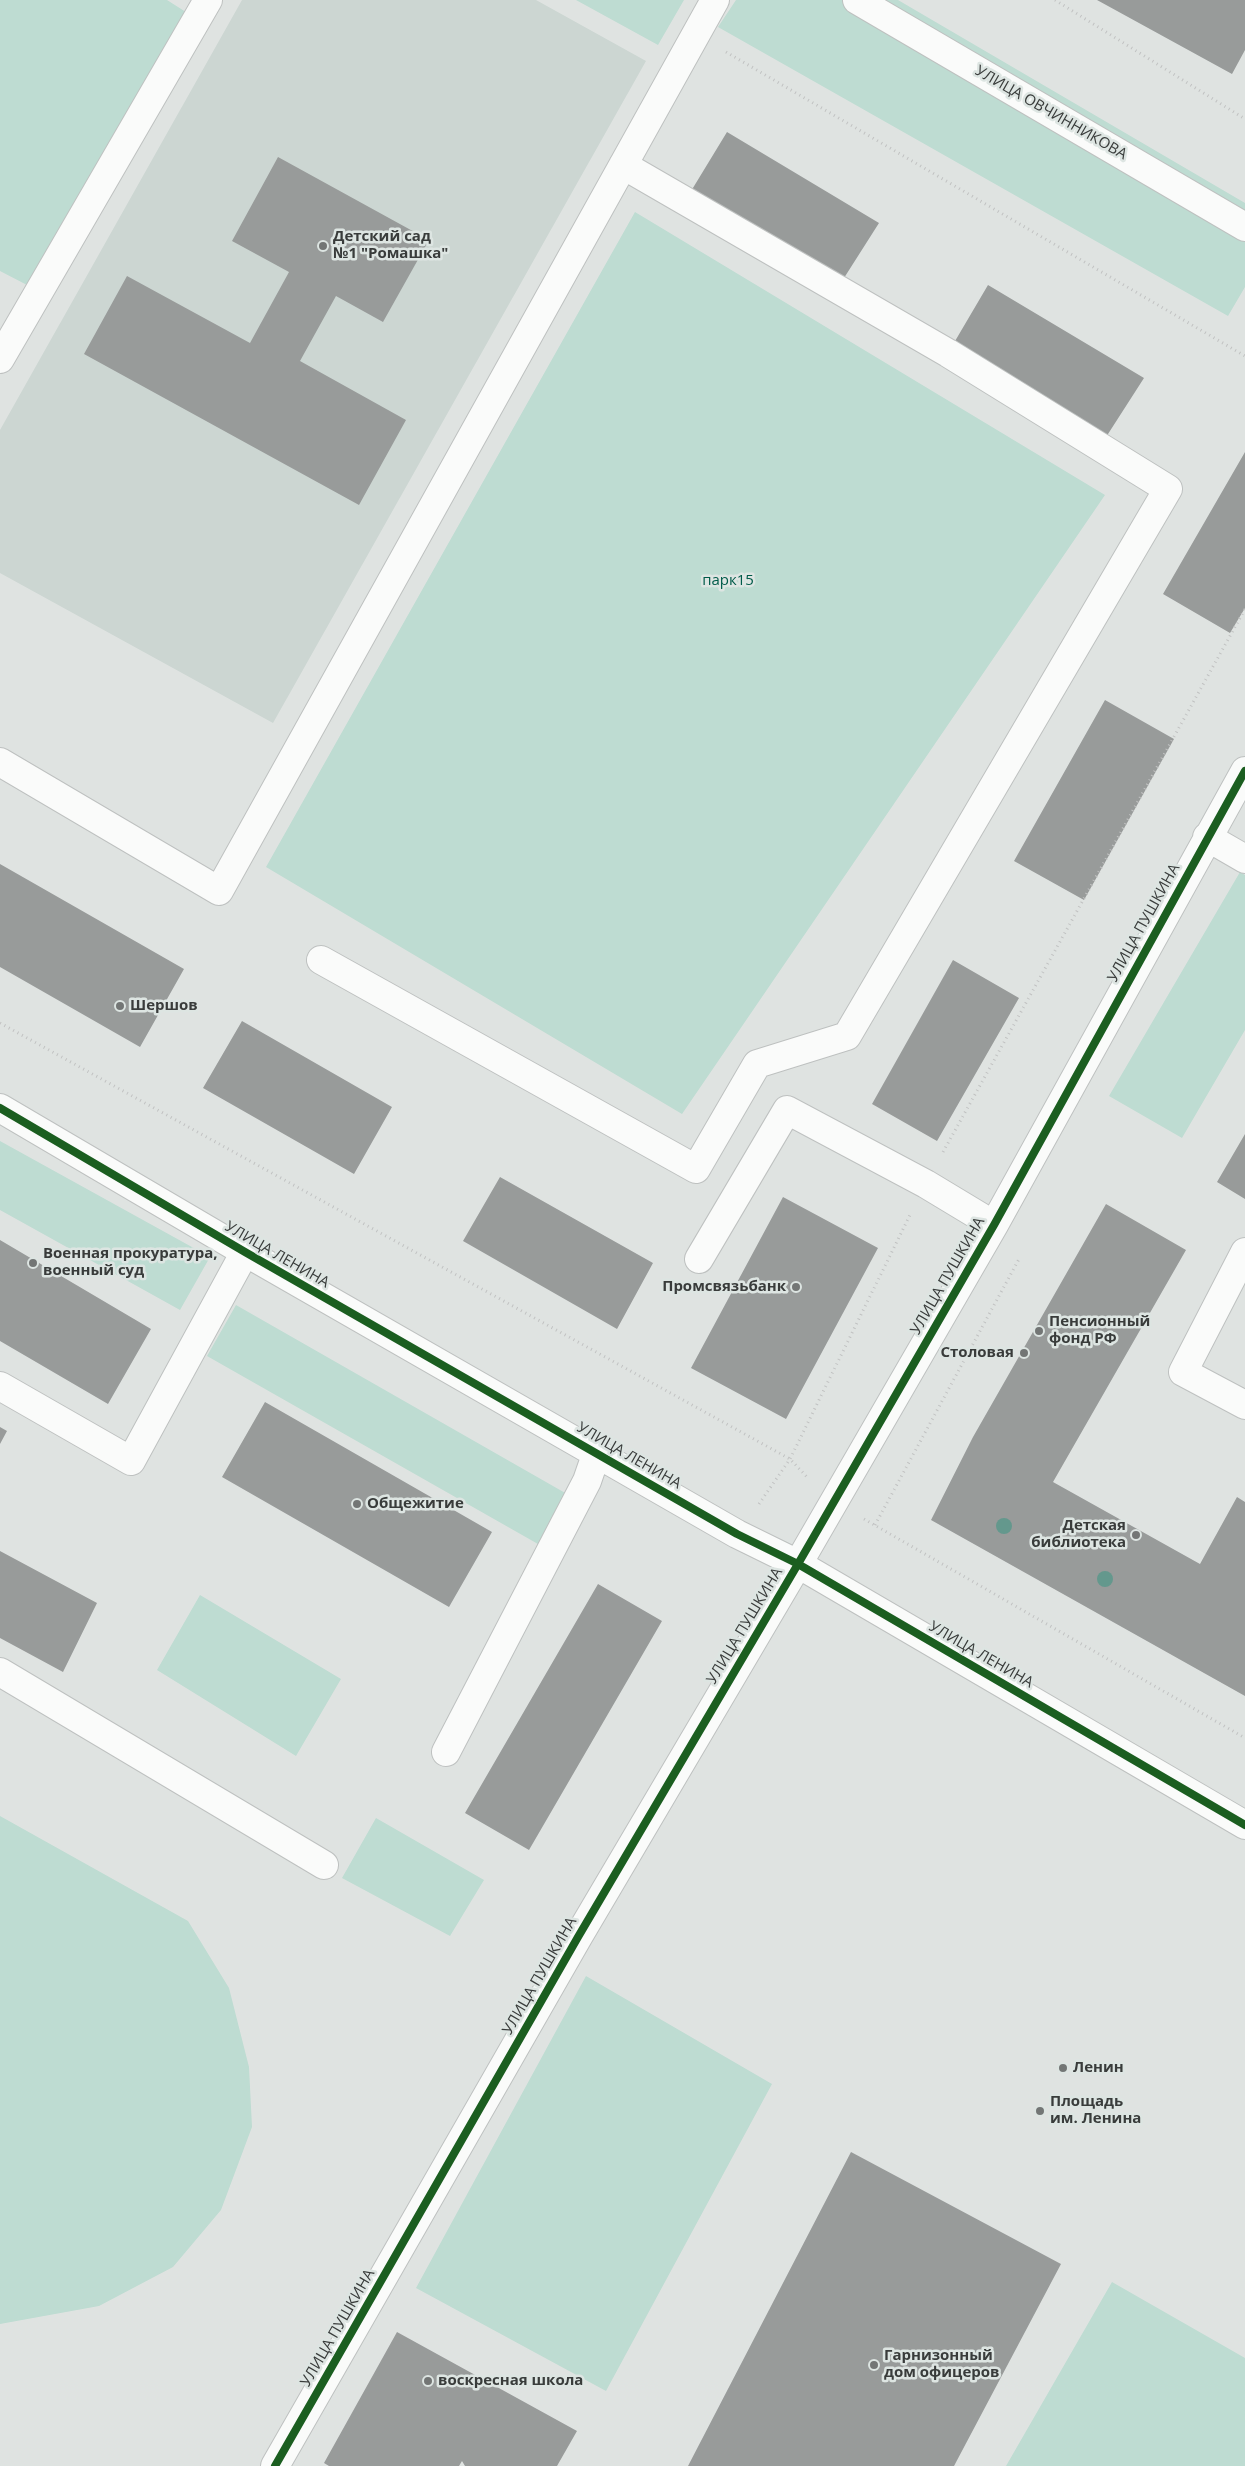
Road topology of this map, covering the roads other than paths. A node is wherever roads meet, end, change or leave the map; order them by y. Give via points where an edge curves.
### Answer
1 (208, 0) edge
2 (715, 0) edge
3 (857, 0) edge
4 (623, 165) junction
5 (1245, 227) edge
6 (0, 359) edge
7 (0, 762) edge
8 (1245, 771) edge
9 (1207, 837) junction
10 (1245, 859) edge
11 (320, 960) dead end
12 (0, 1108) edge
13 (994, 1225) junction
14 (245, 1252) junction
15 (1245, 1252) edge
16 (700, 1260) dead end
17 (0, 1386) edge
18 (1245, 1405) edge
19 (597, 1452) junction
20 (798, 1564) junction
21 (0, 1672) edge
22 (446, 1752) dead end
23 (1245, 1825) edge
24 (324, 1865) dead end
25 (275, 2466) edge

1 - 6 street
2 - 4 street
3 - 5 street, УЛИЦА ОВЧИННИКОВА
4 - 7 street via 219,891
4 - 11 street via 948,353 1168,489 847,1036 757,1064 696,1169
8 - 9 street, УЛИЦА ПУШКИНА
9 - 10 street
9 - 13 street, УЛИЦА ПУШКИНА
12 - 14 street, УЛИЦА ЛЕНИНА
13 - 16 street via 926,1184 787,1110
13 - 20 street, УЛИЦА ПУШКИНА
14 - 17 street via 132,1461
14 - 19 street, УЛИЦА ЛЕНИНА
15 - 18 street via 1183,1372
19 - 20 street, УЛИЦА ЛЕНИНА via 737,1534
19 - 22 street via 587,1482
20 - 23 street, УЛИЦА ЛЕНИНА
20 - 25 street, УЛИЦА ПУШКИНА via 578,1937
21 - 24 street

